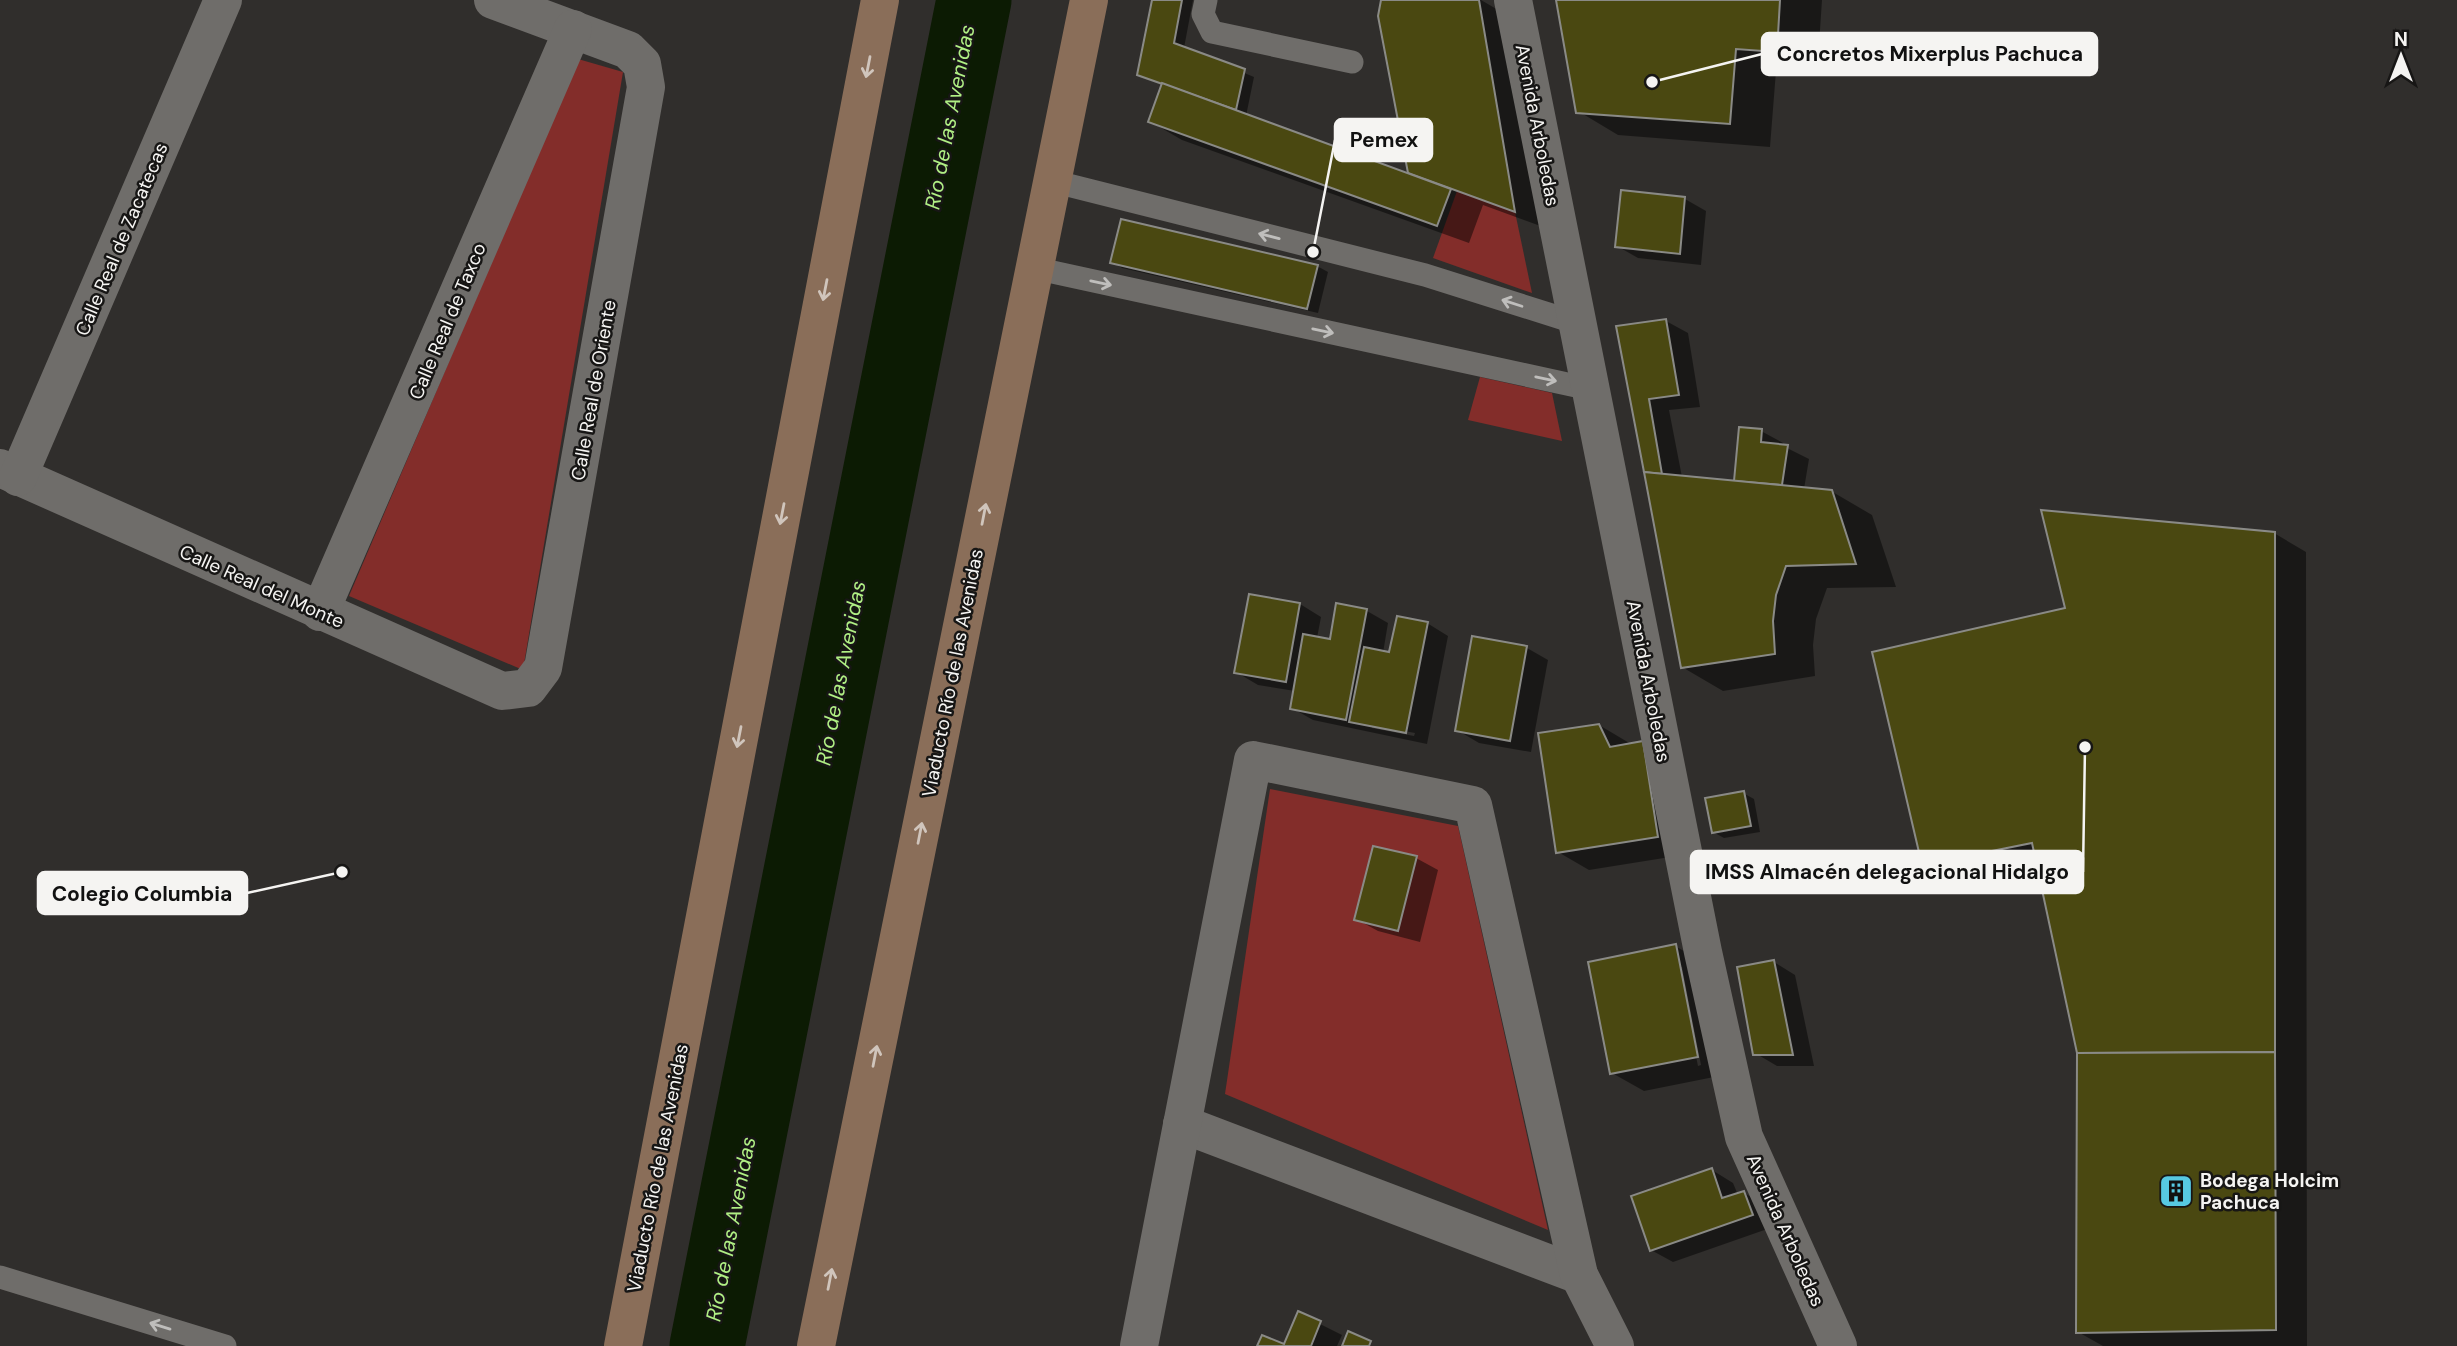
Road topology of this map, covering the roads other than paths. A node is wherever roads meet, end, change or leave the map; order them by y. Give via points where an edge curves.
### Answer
1 (223, 0) edge
2 (493, 0) edge
3 (880, 0) edge
4 (1089, 0) edge
5 (1206, 0) edge
6 (1513, 0) edge
7 (573, 29) junction
8 (1352, 62) dead end
9 (1052, 181) junction
10 (1034, 268) junction
11 (1577, 323) junction
12 (1590, 389) junction
13 (9, 473) edge
14 (320, 612) junction
15 (528, 688) joint
16 (1182, 1124) junction
17 (1579, 1275) junction
18 (0, 1277) edge
19 (225, 1346) edge
20 (623, 1346) edge
21 (816, 1346) edge
22 (1139, 1346) edge
23 (1615, 1346) edge
24 (1838, 1346) edge

1 - 13 street, Calle Real de Zacatecas
2 - 7 street
3 -> 20 main road, Viaducto Río de las Avenidas
4 - 9 main road, Viaducto Río de las Avenidas
5 - 8 lane via 1203,14 1212,32
6 - 11 street, Avenida Arboledas
7 - 14 street, Calle Real de Taxco
7 - 15 street, Calle Real de Oriente via 628,50 642,64 646,87 543,668
9 - 10 main road, Viaducto Río de las Avenidas
11 -> 9 lane via 1425,275
10 -> 12 lane
21 -> 10 main road, Viaducto Río de las Avenidas
11 - 12 street, Avenida Arboledas
12 - 24 street, Avenida Arboledas via 1744,1137
13 - 14 street, Calle Real del Monte
14 - 15 street, Calle Real del Monte via 502,691
16 - 17 street
16 - 17 street via 1253,760 1473,805
16 - 22 street
17 - 23 street
19 -> 18 lane

